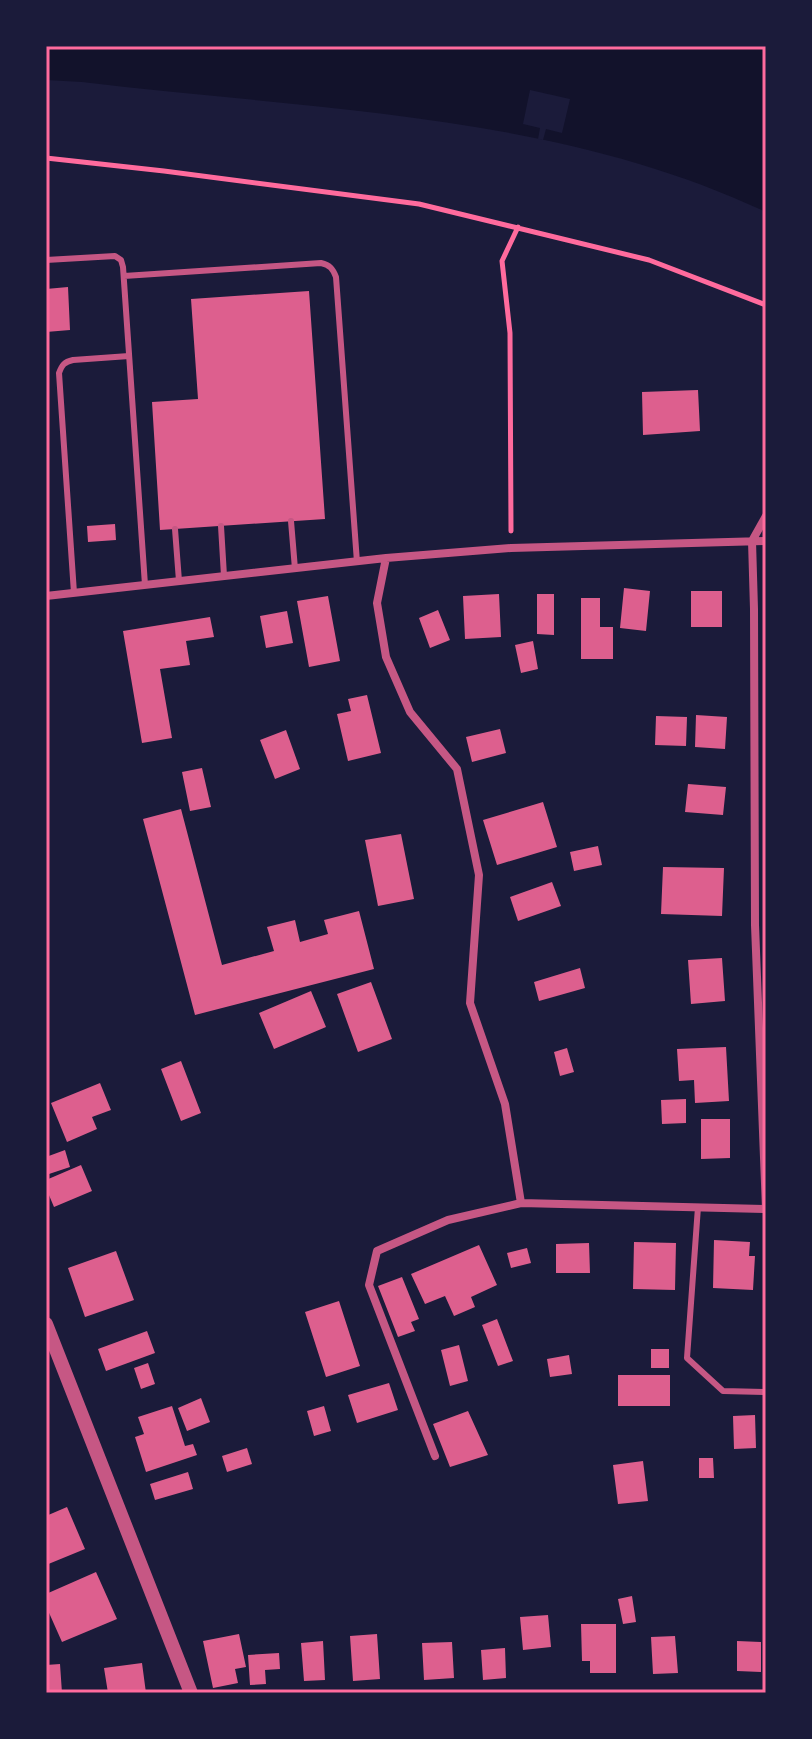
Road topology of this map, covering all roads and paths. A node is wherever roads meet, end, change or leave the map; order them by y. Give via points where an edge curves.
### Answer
1 (46, 158) edge
2 (518, 227) junction
3 (46, 260) edge
4 (124, 276) junction
5 (766, 305) edge
6 (129, 356) junction
7 (766, 516) edge
8 (291, 521) dead end
9 (221, 526) dead end
10 (175, 529) dead end
11 (752, 541) junction
12 (766, 541) edge
13 (511, 548) junction
14 (386, 558) junction
15 (357, 562) junction
16 (295, 569) junction
17 (224, 576) junction
18 (179, 581) junction
19 (145, 585) junction
20 (74, 593) junction
21 (46, 596) edge
22 (521, 1203) junction
23 (698, 1207) junction
24 (766, 1209) edge
25 (46, 1324) edge
26 (766, 1392) edge
27 (435, 1456) dead end
28 (191, 1693) edge

1 - 2 path via 419,204
2 - 5 path via 649,260
2 - 13 path via 502,261 510,333
3 - 4 lane via 115,256
4 - 6 lane
4 - 15 lane via 321,263 334,270
6 - 19 lane
6 - 20 lane via 66,361 59,373
7 - 11 street
8 - 16 lane
9 - 17 lane
10 - 18 lane
11 - 12 street
11 - 13 street
11 - 24 street via 755,925
13 - 14 street
14 - 15 street
14 - 22 street via 377,603 386,657 410,712 457,769 479,875 470,1003 505,1104
15 - 16 street
16 - 17 street
17 - 18 street
18 - 19 street
19 - 20 street
20 - 21 street
22 - 23 street
22 - 27 street via 448,1220 377,1251 369,1285
23 - 24 street
23 - 26 lane via 687,1358 723,1391
25 - 28 street

